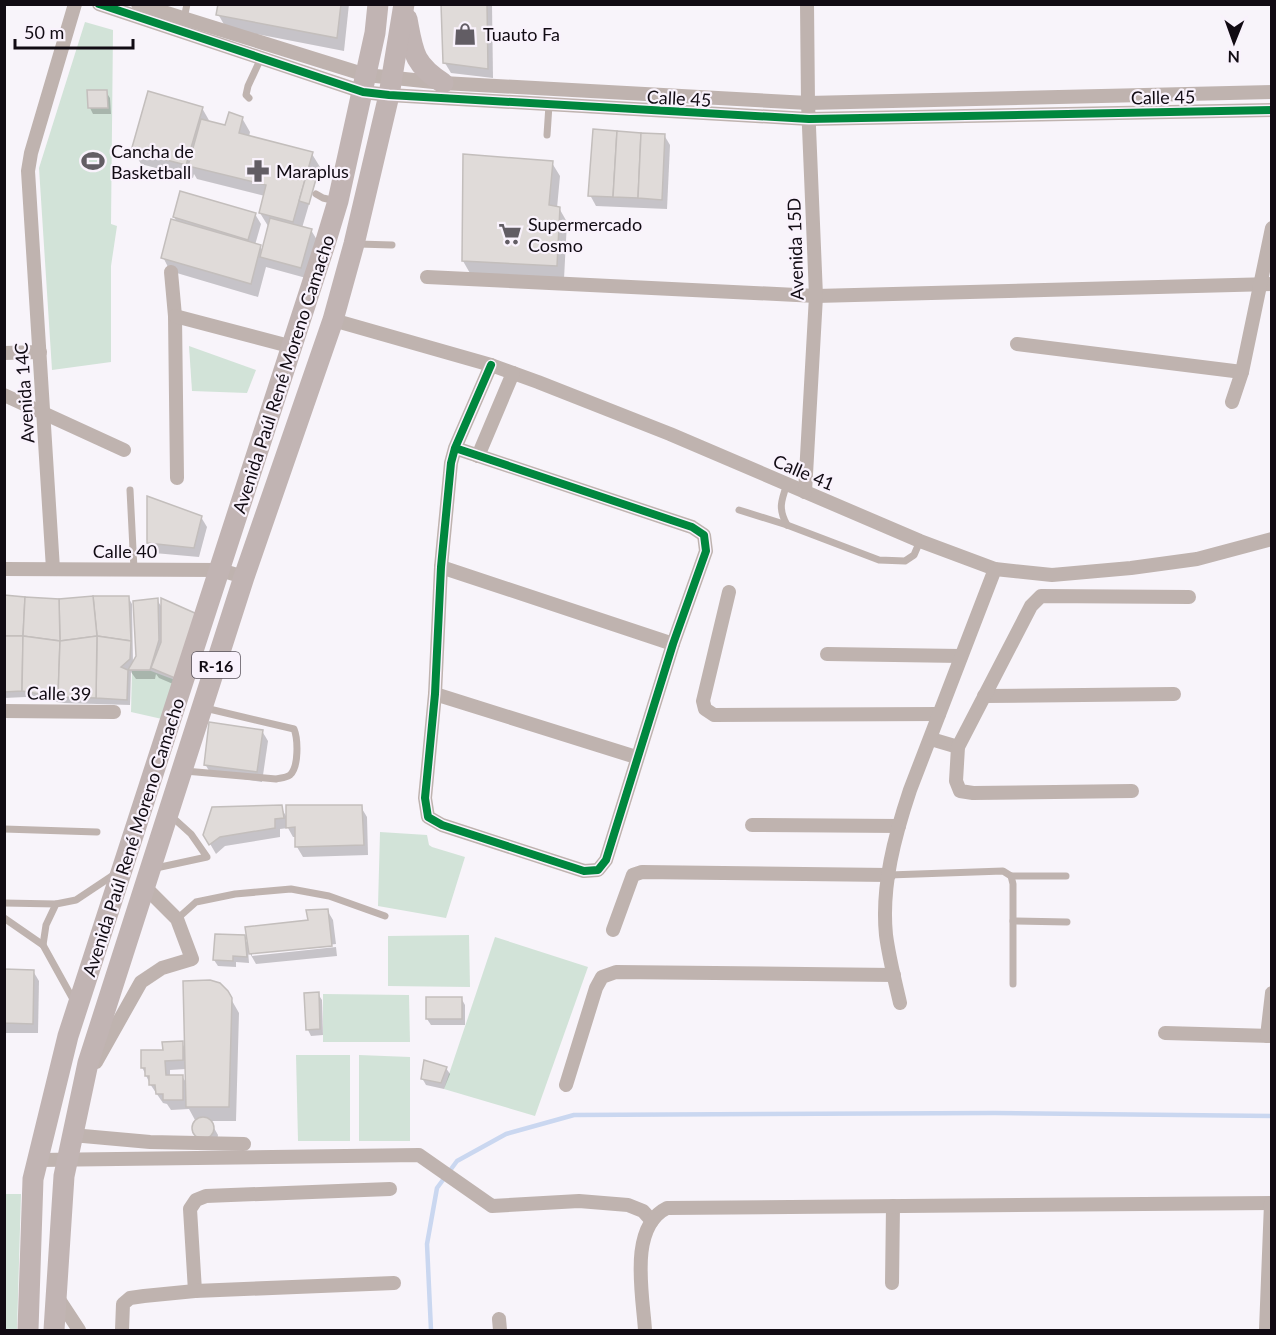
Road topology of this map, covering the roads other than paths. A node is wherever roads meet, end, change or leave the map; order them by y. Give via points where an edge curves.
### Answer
1 (75, 4) edge
2 (99, 4) edge
3 (138, 4) edge
4 (187, 4) edge
5 (378, 4) edge
6 (404, 4) edge
7 (807, 4) edge
8 (184, 19) junction
9 (261, 58) junction
10 (443, 83) junction
11 (365, 84) junction
12 (391, 87) junction
13 (1272, 92) edge
14 (249, 98) dead end
15 (808, 103) junction
16 (549, 105) junction
17 (1272, 110) edge
18 (809, 119) junction
19 (547, 135) dead end
20 (316, 194) dead end
21 (338, 201) junction
22 (1272, 228) edge
23 (354, 244) junction
24 (392, 245) dead end
25 (171, 272) dead end
26 (427, 277) dead end
27 (1266, 285) edge
28 (816, 296) junction
29 (175, 316) junction
30 (333, 320) junction
31 (1017, 344) dead end
32 (293, 347) junction
33 (40, 352) junction
34 (4, 353) edge
35 (491, 365) junction
36 (1242, 372) junction
37 (513, 373) junction
38 (4, 394) edge
39 (1232, 402) dead end
40 (455, 448) junction
41 (124, 450) dead end
42 (478, 456) junction
43 (177, 478) dead end
44 (787, 484) junction
45 (130, 490) dead end
46 (805, 492) junction
47 (740, 510) dead end
48 (787, 525) junction
49 (1272, 539) edge
50 (920, 541) junction
51 (441, 567) junction
52 (4, 569) edge
53 (53, 569) junction
54 (134, 569) junction
55 (995, 569) junction
56 (220, 570) junction
57 (244, 577) junction
58 (729, 592) dead end
59 (1190, 597) dead end
60 (673, 644) junction
61 (826, 654) dead end
62 (962, 656) junction
63 (435, 694) junction
64 (1173, 694) dead end
65 (984, 696) junction
66 (202, 707) junction
67 (4, 711) edge
68 (114, 712) dead end
69 (939, 714) junction
70 (931, 739) junction
71 (958, 747) junction
72 (636, 757) junction
73 (180, 771) junction
74 (1132, 791) dead end
75 (168, 813) junction
76 (752, 825) dead end
77 (899, 826) junction
78 (4, 829) edge
79 (97, 832) dead end
80 (122, 869) junction
81 (889, 874) junction
82 (1011, 876) junction
83 (1066, 876) dead end
84 (148, 879) junction
85 (4, 903) edge
86 (56, 904) junction
87 (385, 916) dead end
88 (4, 918) edge
89 (177, 919) junction
90 (1013, 921) junction
91 (1067, 922) dead end
92 (613, 930) dead end
93 (43, 945) junction
94 (894, 975) junction
95 (1013, 984) dead end
96 (1272, 993) edge
97 (900, 1003) dead end
98 (77, 1008) junction
99 (1165, 1033) dead end
100 (1269, 1036) edge
101 (566, 1085) dead end
102 (83, 1088) junction
103 (72, 1136) junction
104 (244, 1144) dead end
105 (38, 1160) junction
106 (67, 1160) junction
107 (390, 1189) dead end
108 (1271, 1203) edge
109 (893, 1206) junction
110 (652, 1221) junction
111 (394, 1283) dead end
112 (892, 1283) dead end
113 (195, 1291) junction
114 (56, 1295) junction
115 (28, 1330) edge
116 (54, 1330) edge
117 (79, 1330) edge
118 (122, 1330) edge
119 (645, 1330) edge
120 (1266, 1330) edge

1 - 33 street, Avenida 14C via 28,171
2 - 9 street, Calle 45
3 - 8 street, Calle 45
4 - 8 lane
5 - 11 main road, Avenida Paúl René Moreno Camacho / R-16
6 - 10 main road via 413,52 430,75
6 - 12 main road, Avenida Paúl René Moreno Camacho / R-16
7 - 15 street, Avenida 15D
8 - 11 street, Calle 45
9 - 11 street, Calle 45
9 - 14 lane via 248,87
10 - 12 street, Calle 45
10 - 15 street, Calle 45
11 - 12 street, Calle 45
11 - 21 main road, Avenida Paúl René Moreno Camacho / R-16
12 - 16 street, Calle 45
12 - 23 main road, Avenida Paúl René Moreno Camacho / R-16
13 - 15 street, Calle 45
15 - 18 street, Avenida 15D
16 - 18 street, Calle 45
16 - 19 lane
17 - 18 street, Calle 45
18 - 28 street, Avenida 15D
20 - 21 lane
21 - 32 main road, Avenida Paúl René Moreno Camacho / R-16
22 - 27 street
23 - 24 lane
23 - 30 main road, Avenida Paúl René Moreno Camacho / R-16
25 - 29 street
26 - 28 street
27 - 28 street
27 - 36 street
28 - 46 street, Avenida 15D
29 - 32 street
29 - 43 street
30 - 35 street, Calle 41
30 - 57 main road, Avenida Paúl René Moreno Camacho / R-16
31 - 36 street
32 - 56 main road, Avenida Paúl René Moreno Camacho / R-16
33 - 34 street
33 - 53 street, Avenida 14C
35 - 37 street, Calle 41
35 - 40 street
36 - 39 street
37 - 42 street
37 - 44 street, Calle 41
38 - 41 street
40 - 42 street
40 - 51 street
42 - 60 street via 692,527 704,535 706,551
44 - 46 street, Calle 41
44 - 48 lane via 780,513
45 - 54 lane
46 - 50 street, Calle 41
47 - 48 lane
48 - 50 lane via 879,560 905,561 914,555
49 - 55 street, Calle 41 via 1197,559 1131,568 1052,575
50 - 55 street, Calle 41
51 - 60 street
51 - 63 street
52 - 53 street, Calle 40
53 - 54 street, Calle 40
54 - 56 street, Calle 40
55 - 62 street
56 - 57 street, Calle 40
56 - 80 main road, Avenida Paúl René Moreno Camacho / R-16
57 - 66 main road, Avenida Paúl René Moreno Camacho / R-16
58 - 69 street via 703,701 705,709 714,715
59 - 65 street via 1041,596 1031,606
60 - 72 street
61 - 62 street
62 - 69 street
63 - 72 street
63 - 72 street via 425,798 428,817 573,868 598,870 606,860
64 - 65 street
65 - 71 street
66 - 73 main road, Avenida Paúl René Moreno Camacho / R-16
66 - 73 lane via 294,729 295,769 276,779
67 - 68 street, Calle 39
69 - 70 street
70 - 71 street
70 - 77 street
71 - 74 street via 956,781 960,791
73 - 75 main road, Avenida Paúl René Moreno Camacho / R-16
75 - 84 main road, Avenida Paúl René Moreno Camacho / R-16
75 - 84 lane via 183,825 207,857
76 - 77 street
77 - 81 street
78 - 79 lane
80 - 86 lane via 76,900
80 - 98 main road, Avenida Paúl René Moreno Camacho / R-16
81 - 82 lane via 1004,871
81 - 92 street via 642,872 633,875
81 - 94 street via 886,934
82 - 83 lane
82 - 90 lane
84 - 89 street
84 - 102 main road, Avenida Paúl René Moreno Camacho / R-16
85 - 86 lane
86 - 93 lane
87 - 89 lane via 329,896 291,889 196,902
88 - 93 lane
89 - 102 street via 192,959 162,968 141,982
90 - 91 lane
90 - 95 lane
93 - 98 lane
94 - 97 street
94 - 101 street via 616,972 602,977 596,988
96 - 100 street
98 - 105 main road, Avenida Paúl René Moreno Camacho / R-16
99 - 100 street
102 - 103 main road, Avenida Paúl René Moreno Camacho / R-16
103 - 104 street
103 - 106 main road, Avenida Paúl René Moreno Camacho / R-16
105 - 106 street
105 - 115 main road, Avenida Paúl René Moreno Camacho / R-16 via 33,1179
106 - 110 street via 419,1155 492,1206 579,1201 628,1205 643,1211
106 - 114 main road, Avenida Paúl René Moreno Camacho / R-16
107 - 113 street via 206,1196 196,1200 190,1209
108 - 109 street
108 - 120 street
109 - 110 street via 667,1208
109 - 112 street
110 - 119 street via 641,1252
111 - 113 street
113 - 118 street via 130,1298 123,1304
114 - 116 main road, Avenida Paúl René Moreno Camacho / R-16
114 - 117 street

